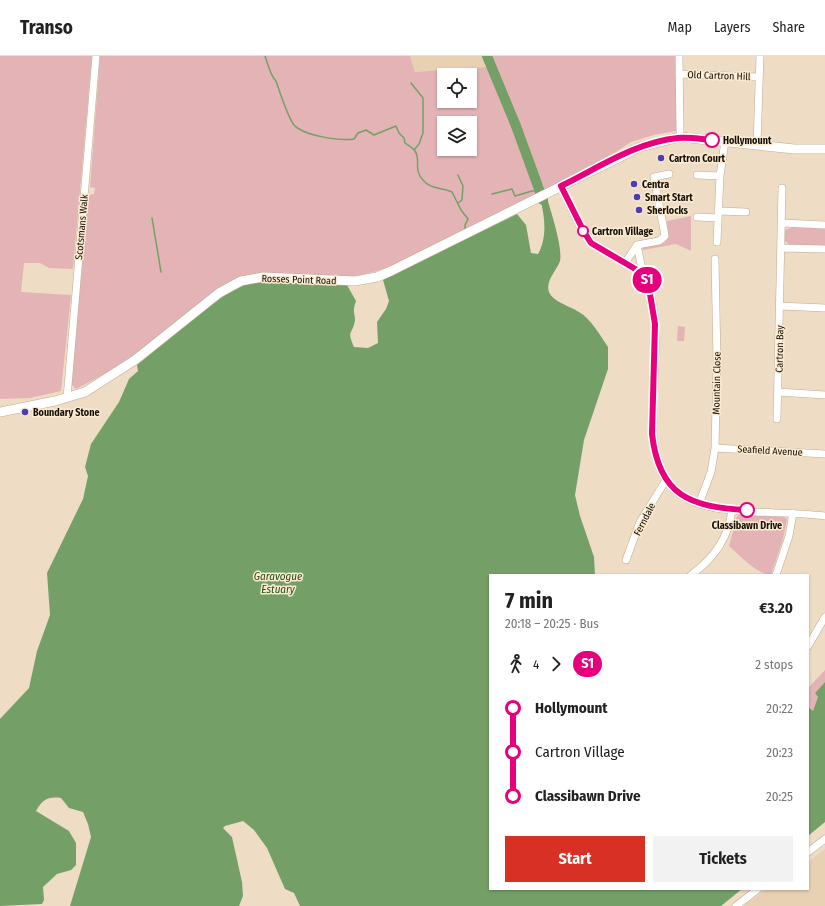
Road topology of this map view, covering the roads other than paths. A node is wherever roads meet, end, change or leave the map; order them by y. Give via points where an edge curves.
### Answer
1 (96, 56) edge
2 (679, 56) edge
3 (760, 56) edge
4 (679, 74) junction
5 (759, 77) junction
6 (680, 131) dead end
7 (725, 141) junction
8 (757, 144) junction
9 (825, 149) edge
10 (669, 174) dead end
11 (697, 175) dead end
12 (720, 176) junction
13 (561, 186) junction
14 (782, 188) dead end
15 (746, 212) dead end
16 (718, 214) junction
17 (697, 217) dead end
18 (782, 223) junction
19 (825, 225) edge
20 (717, 242) dead end
21 (637, 245) junction
22 (781, 248) junction
23 (825, 249) edge
24 (715, 260) dead end
25 (625, 263) junction
26 (643, 274) junction
27 (780, 306) junction
28 (825, 308) edge
29 (778, 392) junction
30 (825, 395) edge
31 (67, 398) junction
32 (0, 412) edge
33 (778, 419) dead end
34 (715, 448) junction
35 (825, 454) edge
36 (666, 480) junction
37 (699, 504) junction
38 (732, 509) junction
39 (793, 513) junction
40 (825, 516) edge
41 (626, 560) dead end
42 (692, 574) edge
43 (776, 574) edge
44 (825, 617) edge
45 (809, 644) edge
46 (825, 839) edge
47 (809, 851) edge
48 (757, 890) edge
49 (736, 906) edge

1 - 31 street, Scotsmans Walk
2 - 4 street, Old Cartron Hill
3 - 5 street, Old Cartron Hill
4 - 5 street, Old Cartron Hill
4 - 6 street, Old Cartron Hill
5 - 8 street, Old Cartron Hill
7 - 8 main road, Rosses Point Road
7 - 12 street
7 - 13 main road, Rosses Point Road via 680,138 663,140 621,156
8 - 9 main road, Rosses Point Road via 794,149
10 - 21 street via 654,177 665,236 659,241
11 - 12 street
12 - 16 street
13 - 25 street via 588,240
13 - 31 main road, Rosses Point Road via 377,277 355,281 263,277 241,281 219,293 109,378 85,392
14 - 18 street, Cartron Bay
15 - 16 street
16 - 17 street
16 - 20 street
18 - 19 street
18 - 22 street, Cartron Bay
21 - 25 street
21 - 26 street
22 - 23 street
22 - 27 street, Cartron Bay
24 - 34 street, Mountain Close
25 - 26 street
26 - 36 street via 650,294 655,324 652,434 654,448
27 - 28 street
27 - 29 street, Cartron Bay
29 - 30 street
29 - 33 street, Cartron Bay
31 - 32 main road, Rosses Point Road
34 - 35 street, Seafield Avenue
34 - 37 street, Mountain Close via 711,472
36 - 37 street via 676,491
36 - 41 street, Ferndale via 640,522
37 - 38 street
38 - 39 street
38 - 42 street via 731,523 721,547
39 - 40 street
39 - 43 street via 789,536
44 - 45 street
46 - 47 street
48 - 49 street

